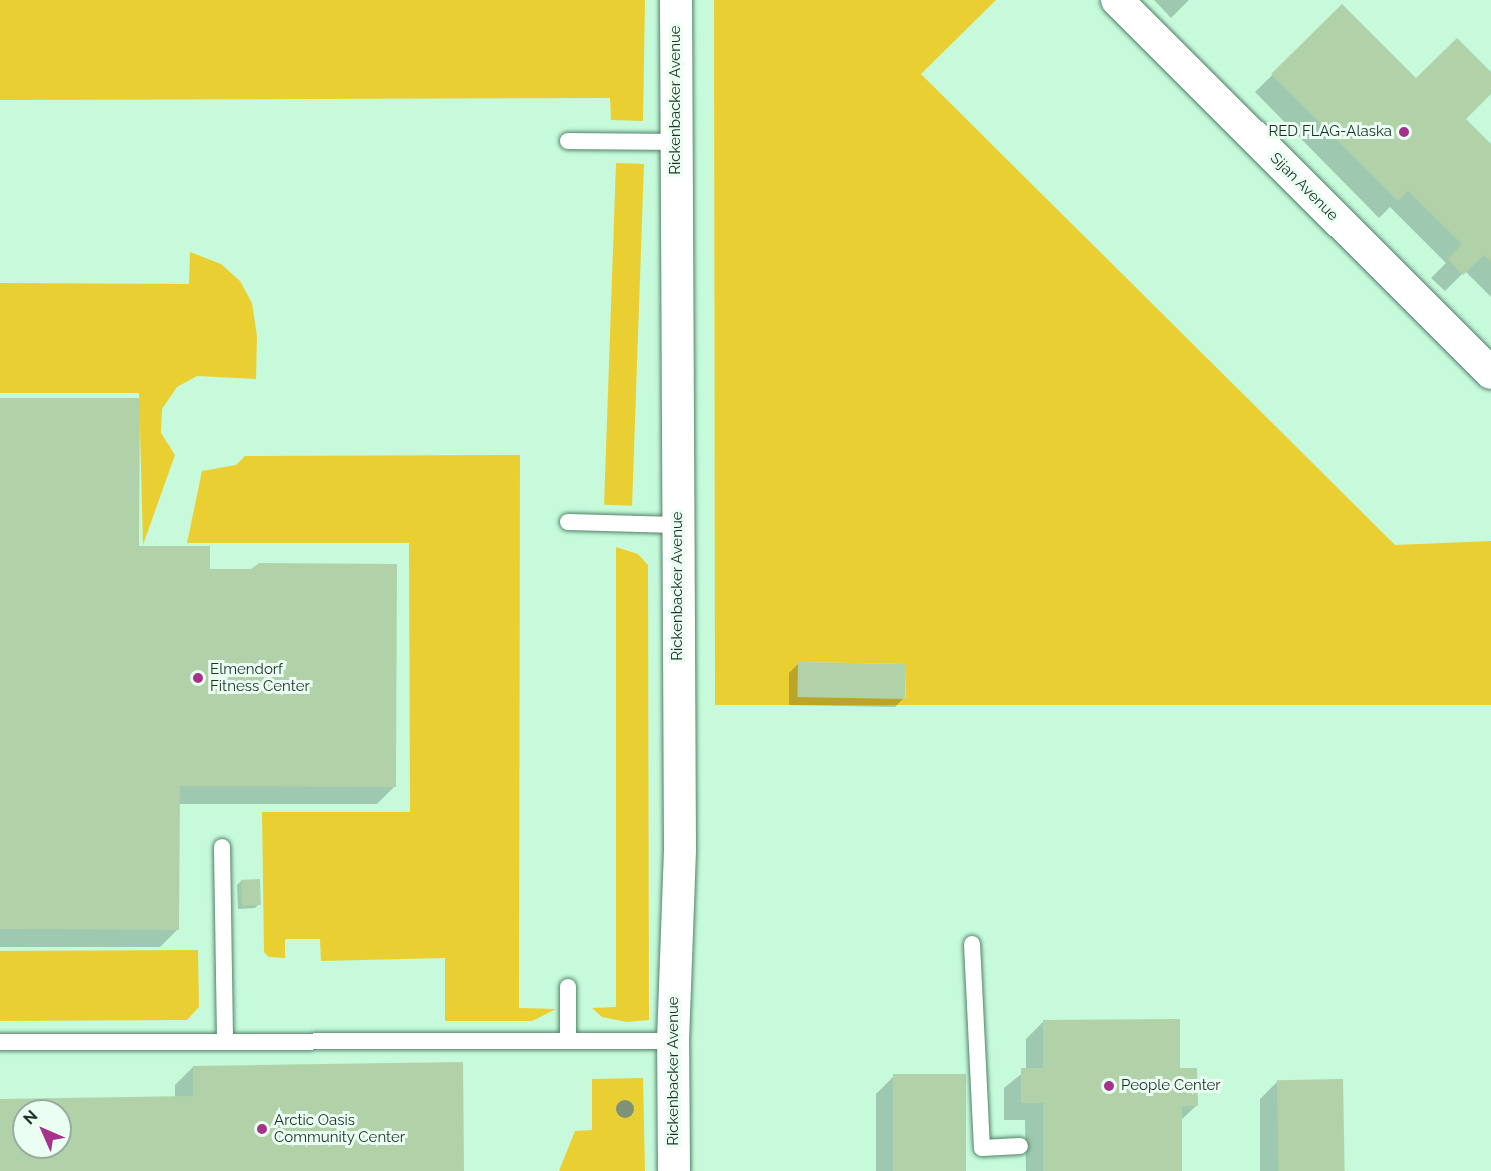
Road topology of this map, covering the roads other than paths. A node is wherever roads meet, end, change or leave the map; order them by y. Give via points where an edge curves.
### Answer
1 (676, 0) edge
2 (1117, 0) edge
3 (568, 141) dead end
4 (676, 142) junction
5 (1491, 373) edge
6 (568, 522) dead end
7 (677, 525) junction
8 (222, 846) dead end
9 (972, 944) dead end
10 (568, 987) dead end
11 (568, 1041) junction
12 (673, 1041) junction
13 (0, 1042) edge
14 (225, 1042) junction
15 (1020, 1146) dead end
16 (674, 1171) edge

1 - 4 street, Rickenbacker Avenue
2 - 5 street, Sijan Avenue
3 - 4 lane
4 - 7 street, Rickenbacker Avenue
6 - 7 lane
7 - 12 street, Rickenbacker Avenue via 680,849
8 - 14 lane
9 - 15 lane via 982,1148
10 - 11 lane
11 - 12 lane
11 - 14 lane
12 - 16 street, Rickenbacker Avenue
13 - 14 lane

